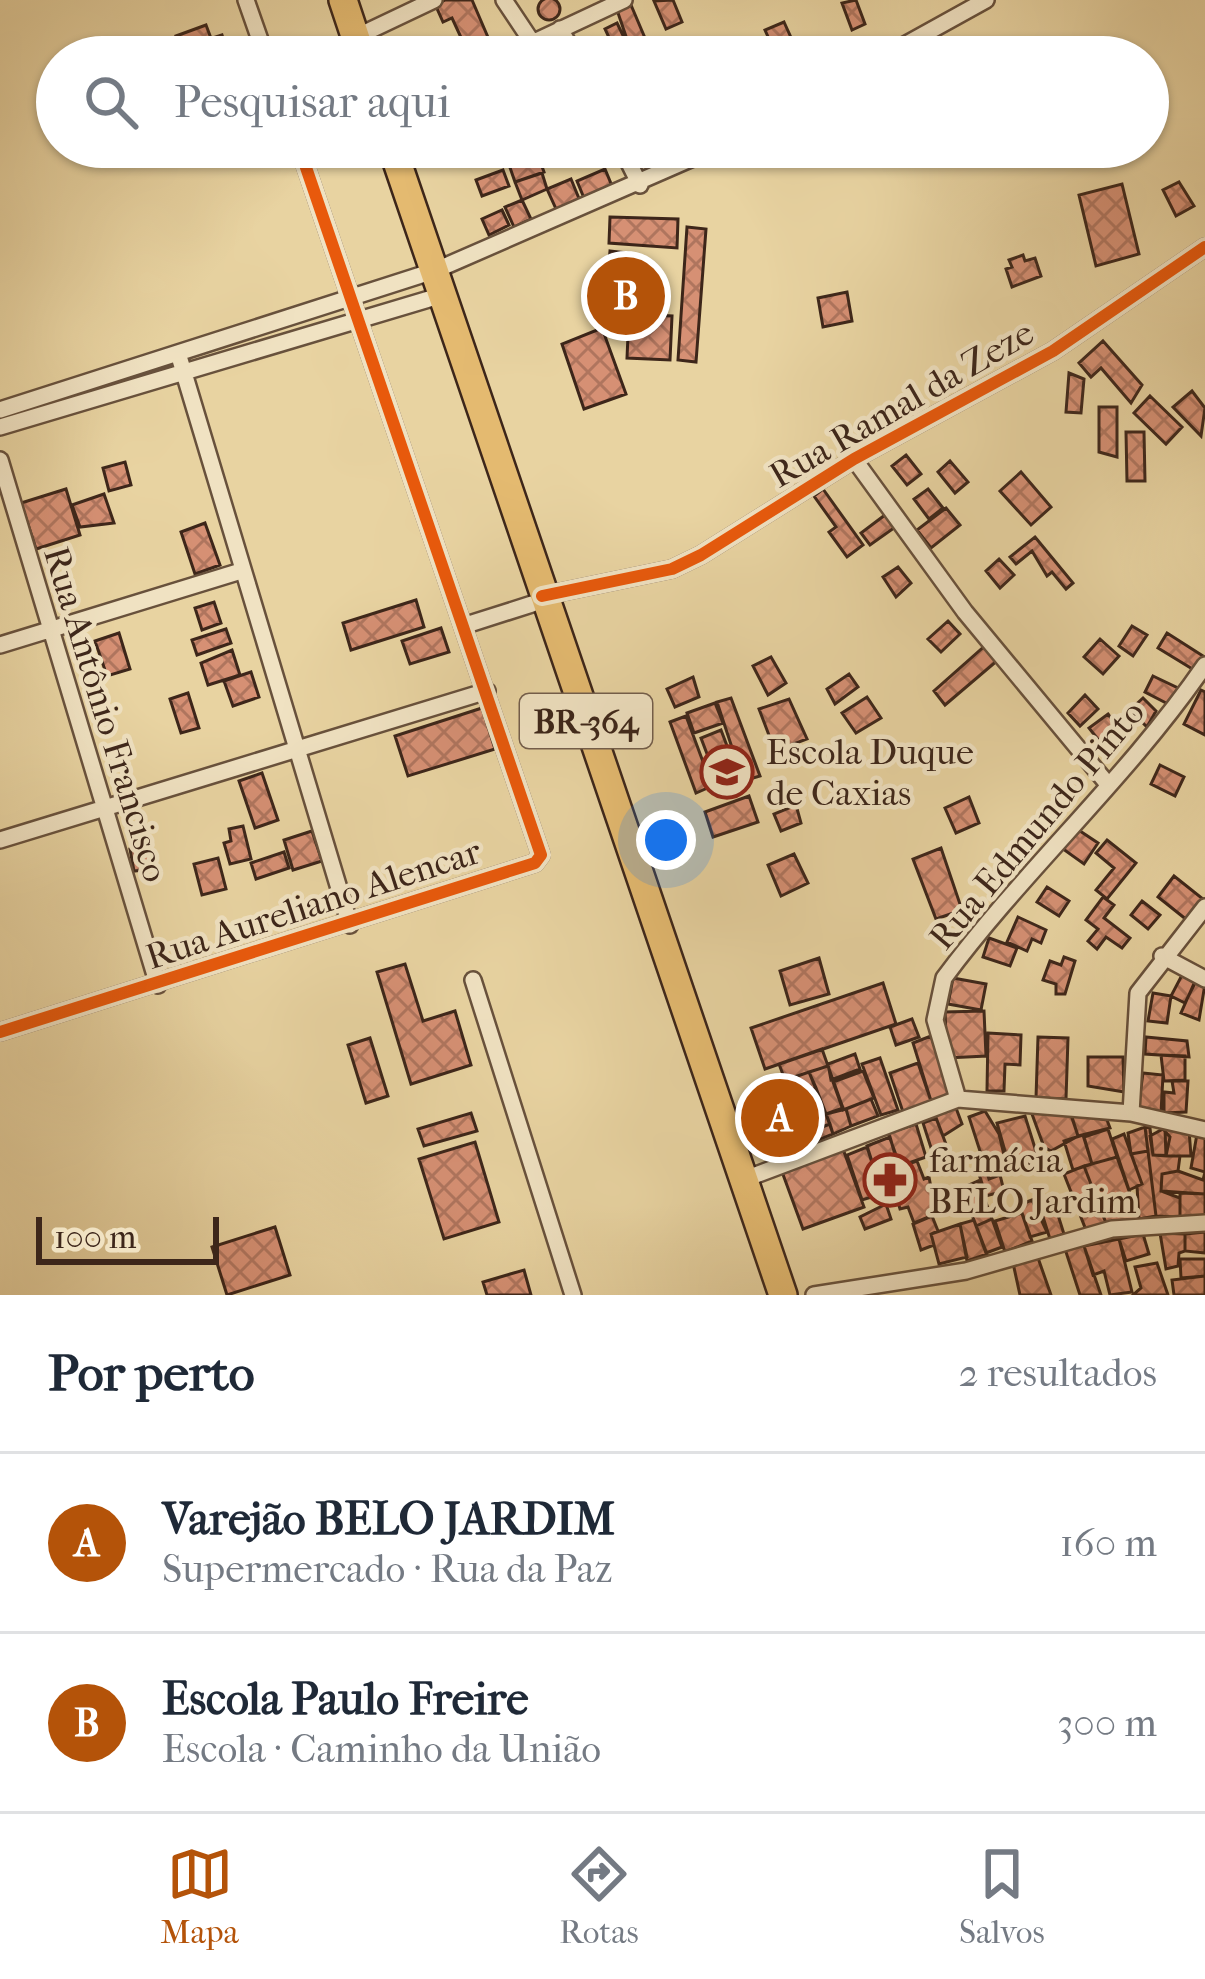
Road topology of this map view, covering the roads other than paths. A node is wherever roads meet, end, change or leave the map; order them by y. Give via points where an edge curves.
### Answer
1 (246, 0) edge
2 (330, 0) edge
3 (343, 0) edge
4 (434, 0) edge
5 (504, 0) edge
6 (624, 0) edge
7 (986, 0) edge
8 (560, 29) junction
9 (259, 36) edge
10 (348, 36) edge
11 (352, 36) edge
12 (377, 36) edge
13 (528, 36) edge
14 (545, 36) edge
15 (564, 36) edge
16 (922, 36) edge
17 (306, 168) edge
18 (386, 168) edge
19 (398, 168) edge
20 (632, 168) edge
21 (675, 168) edge
22 (640, 185) junction
23 (1202, 253) edge
24 (428, 281) junction
25 (352, 297) junction
26 (360, 320) junction
27 (178, 352) junction
28 (184, 372) junction
29 (0, 410) edge
30 (0, 427) edge
31 (854, 459) junction
32 (0, 460) edge
33 (242, 571) junction
34 (537, 600) junction
35 (466, 625) junction
36 (51, 629) junction
37 (0, 645) edge
38 (1205, 665) edge
39 (487, 691) junction
40 (297, 748) junction
41 (1106, 782) junction
42 (103, 808) junction
43 (0, 840) edge
44 (1205, 907) edge
45 (350, 925) junction
46 (1162, 956) junction
47 (1205, 979) edge
48 (473, 980) dead end
49 (158, 986) junction
50 (1, 1029) edge
51 (958, 1099) junction
52 (1131, 1113) junction
53 (1205, 1130) edge
54 (746, 1179) junction
55 (1205, 1223) edge
56 (573, 1295) edge
57 (767, 1295) edge
58 (783, 1295) edge
59 (814, 1295) edge

1 - 9 street
2 - 10 highway
3 - 11 highway
4 - 12 street
5 - 13 street
6 - 8 street
7 - 16 street
8 - 14 street
8 - 15 street
17 - 25 street
18 - 24 highway, BR-364
19 - 24 highway, BR-364
20 - 22 street
21 - 22 street
22 - 24 street
23 - 31 street, Rua Ramal da Zeze via 1053,351
24 - 25 street
24 - 26 street
24 - 34 highway, BR-364
25 - 26 street
25 - 27 street
26 - 28 street
26 - 35 street, BR-364
27 - 28 street, Rua Aureliano Alencar
27 - 29 street
28 - 30 street
28 - 33 street, Rua Aureliano Alencar
31 - 34 street, Rua Ramal da Zeze via 686,563
31 - 41 street via 965,612
32 - 36 street, Rua Antônio Francisco
33 - 36 street
33 - 40 street, Rua Aureliano Alencar
34 - 35 street, Rua Ramal da Zeze
34 - 54 highway, BR-364
34 - 57 highway, BR-364
35 - 39 street, BR-364
36 - 37 street
36 - 42 street, Rua Antônio Francisco
38 - 41 street, Rua Edmundo Pinto
39 - 40 street
39 - 45 street, Rua Aureliano Alencar via 540,858
40 - 42 street
40 - 45 street, Rua Aureliano Alencar
41 - 51 street, Rua Edmundo Pinto via 938,991 935,1019
42 - 43 street
42 - 49 street, Rua Antônio Francisco
44 - 46 street
45 - 49 street, Rua Aureliano Alencar
46 - 47 street
46 - 52 street via 1138,993
48 - 56 street
49 - 50 street, Rua Aureliano Alencar
51 - 52 street
51 - 54 street
52 - 53 street
54 - 58 highway, BR-364
55 - 59 street via 1112,1229 966,1271

